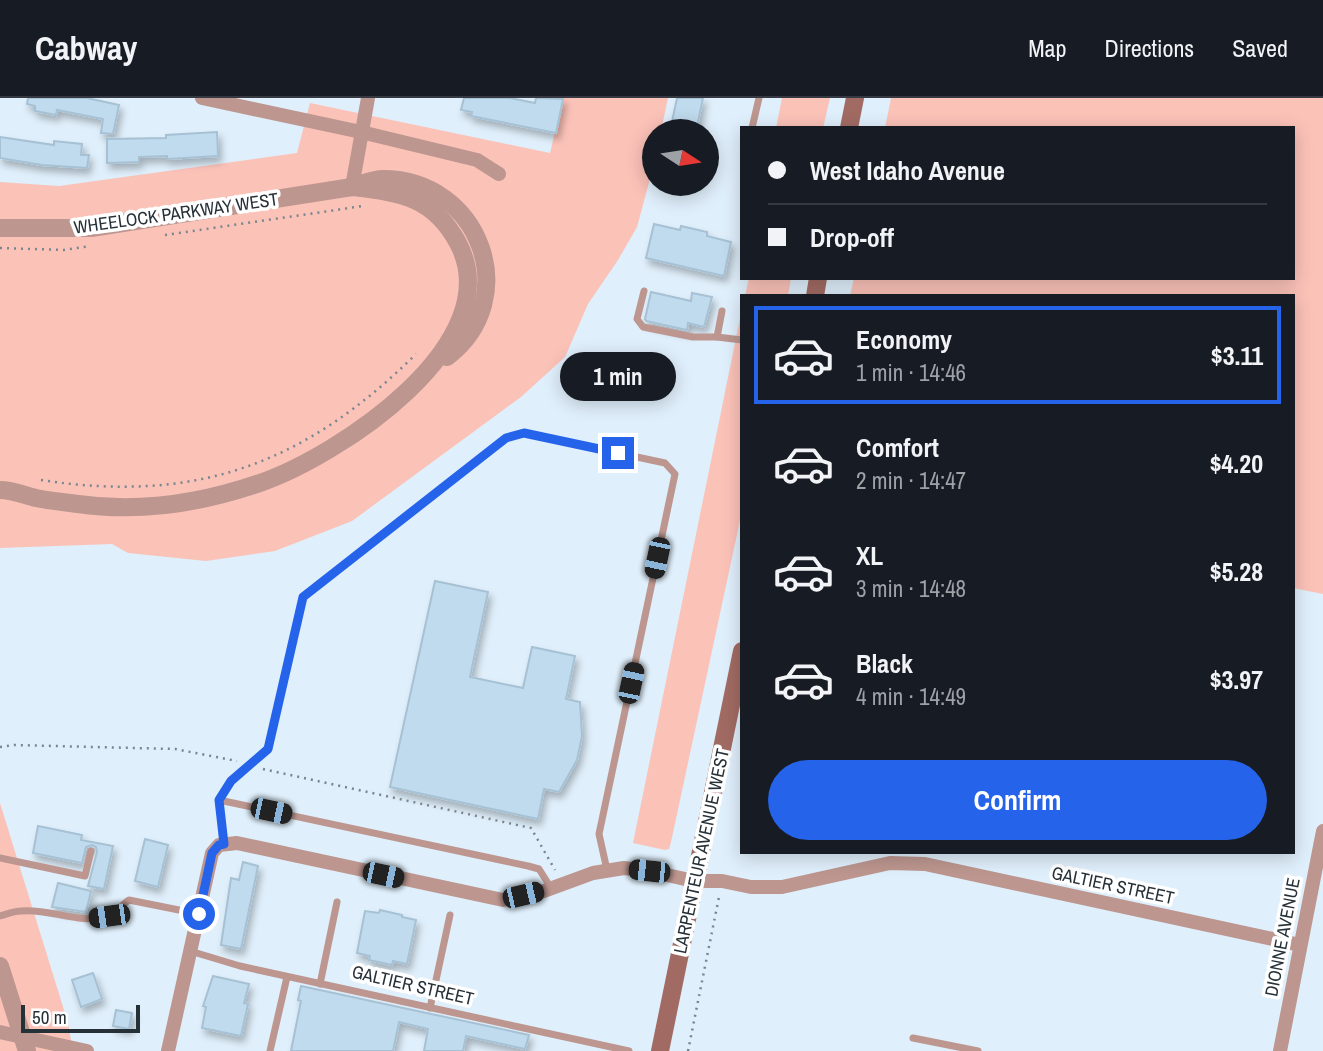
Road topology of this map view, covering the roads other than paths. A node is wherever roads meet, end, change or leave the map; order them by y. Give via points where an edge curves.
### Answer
1 (202, 98) edge
2 (368, 98) edge
3 (759, 98) edge
4 (855, 98) edge
5 (752, 126) edge
6 (849, 126) edge
7 (361, 132) junction
8 (499, 174) dead end
9 (352, 187) junction
10 (0, 228) edge
11 (644, 291) dead end
12 (722, 311) dead end
13 (717, 337) junction
14 (740, 340) edge
15 (0, 490) edge
16 (38, 498) junction
17 (0, 502) edge
18 (740, 661) edge
19 (219, 800) junction
20 (1323, 831) edge
21 (222, 844) junction
22 (91, 850) dead end
23 (0, 858) edge
24 (607, 870) junction
25 (694, 881) junction
26 (551, 888) junction
27 (337, 902) dead end
28 (199, 914) junction
29 (450, 915) dead end
30 (0, 916) edge
31 (1300, 946) junction
32 (190, 951) junction
33 (0, 966) edge
34 (287, 977) junction
35 (320, 984) junction
36 (430, 1009) junction
37 (0, 1032) edge
38 (913, 1038) dead end
39 (25, 1044) edge
40 (87, 1051) edge
41 (168, 1051) edge
42 (270, 1051) edge
43 (629, 1051) edge
44 (660, 1051) edge
45 (978, 1051) edge
46 (1280, 1051) edge

1 - 7 street
2 - 7 street
3 - 5 lane
4 - 6 main road
7 - 8 street via 477,160
7 - 9 street
9 - 10 street, WHEELOCK PARKWAY WEST via 91,228
9 - 16 street, WHEELOCK PARKWAY WEST via 404,195 430,209 443,220 464,255 466,305 435,364 340,444 262,482 204,501 142,507
11 - 13 lane via 639,325 693,337
12 - 13 lane
13 - 14 lane
15 - 16 street, WHEELOCK PARKWAY WEST
16 - 17 street, WHEELOCK PARKWAY WEST
18 - 25 main road, LARPENTEUR AVENUE WEST
19 - 21 lane
19 - 24 lane via 231,781 268,749 303,597 506,438 524,433 665,463 675,474 598,834
19 - 26 lane via 528,866 539,869
20 - 31 street, DIONNE AVENUE
21 - 26 street, GALTIER STREET via 237,843 503,900
21 - 28 street via 212,853
22 - 23 lane via 85,876
24 - 25 street, GALTIER STREET via 649,871
24 - 26 street, GALTIER STREET
25 - 31 street, GALTIER STREET via 782,887 890,863 925,864
25 - 44 main road, LARPENTEUR AVENUE WEST
27 - 35 lane
28 - 30 lane via 129,900 109,916 89,919 29,911
28 - 32 street
29 - 36 lane
31 - 46 street, DIONNE AVENUE
32 - 34 lane, GALTIER STREET
32 - 41 street
33 - 39 street
34 - 35 lane, GALTIER STREET
34 - 42 lane
35 - 36 lane, GALTIER STREET
36 - 43 lane, GALTIER STREET
37 - 39 street
38 - 45 lane
39 - 40 street

